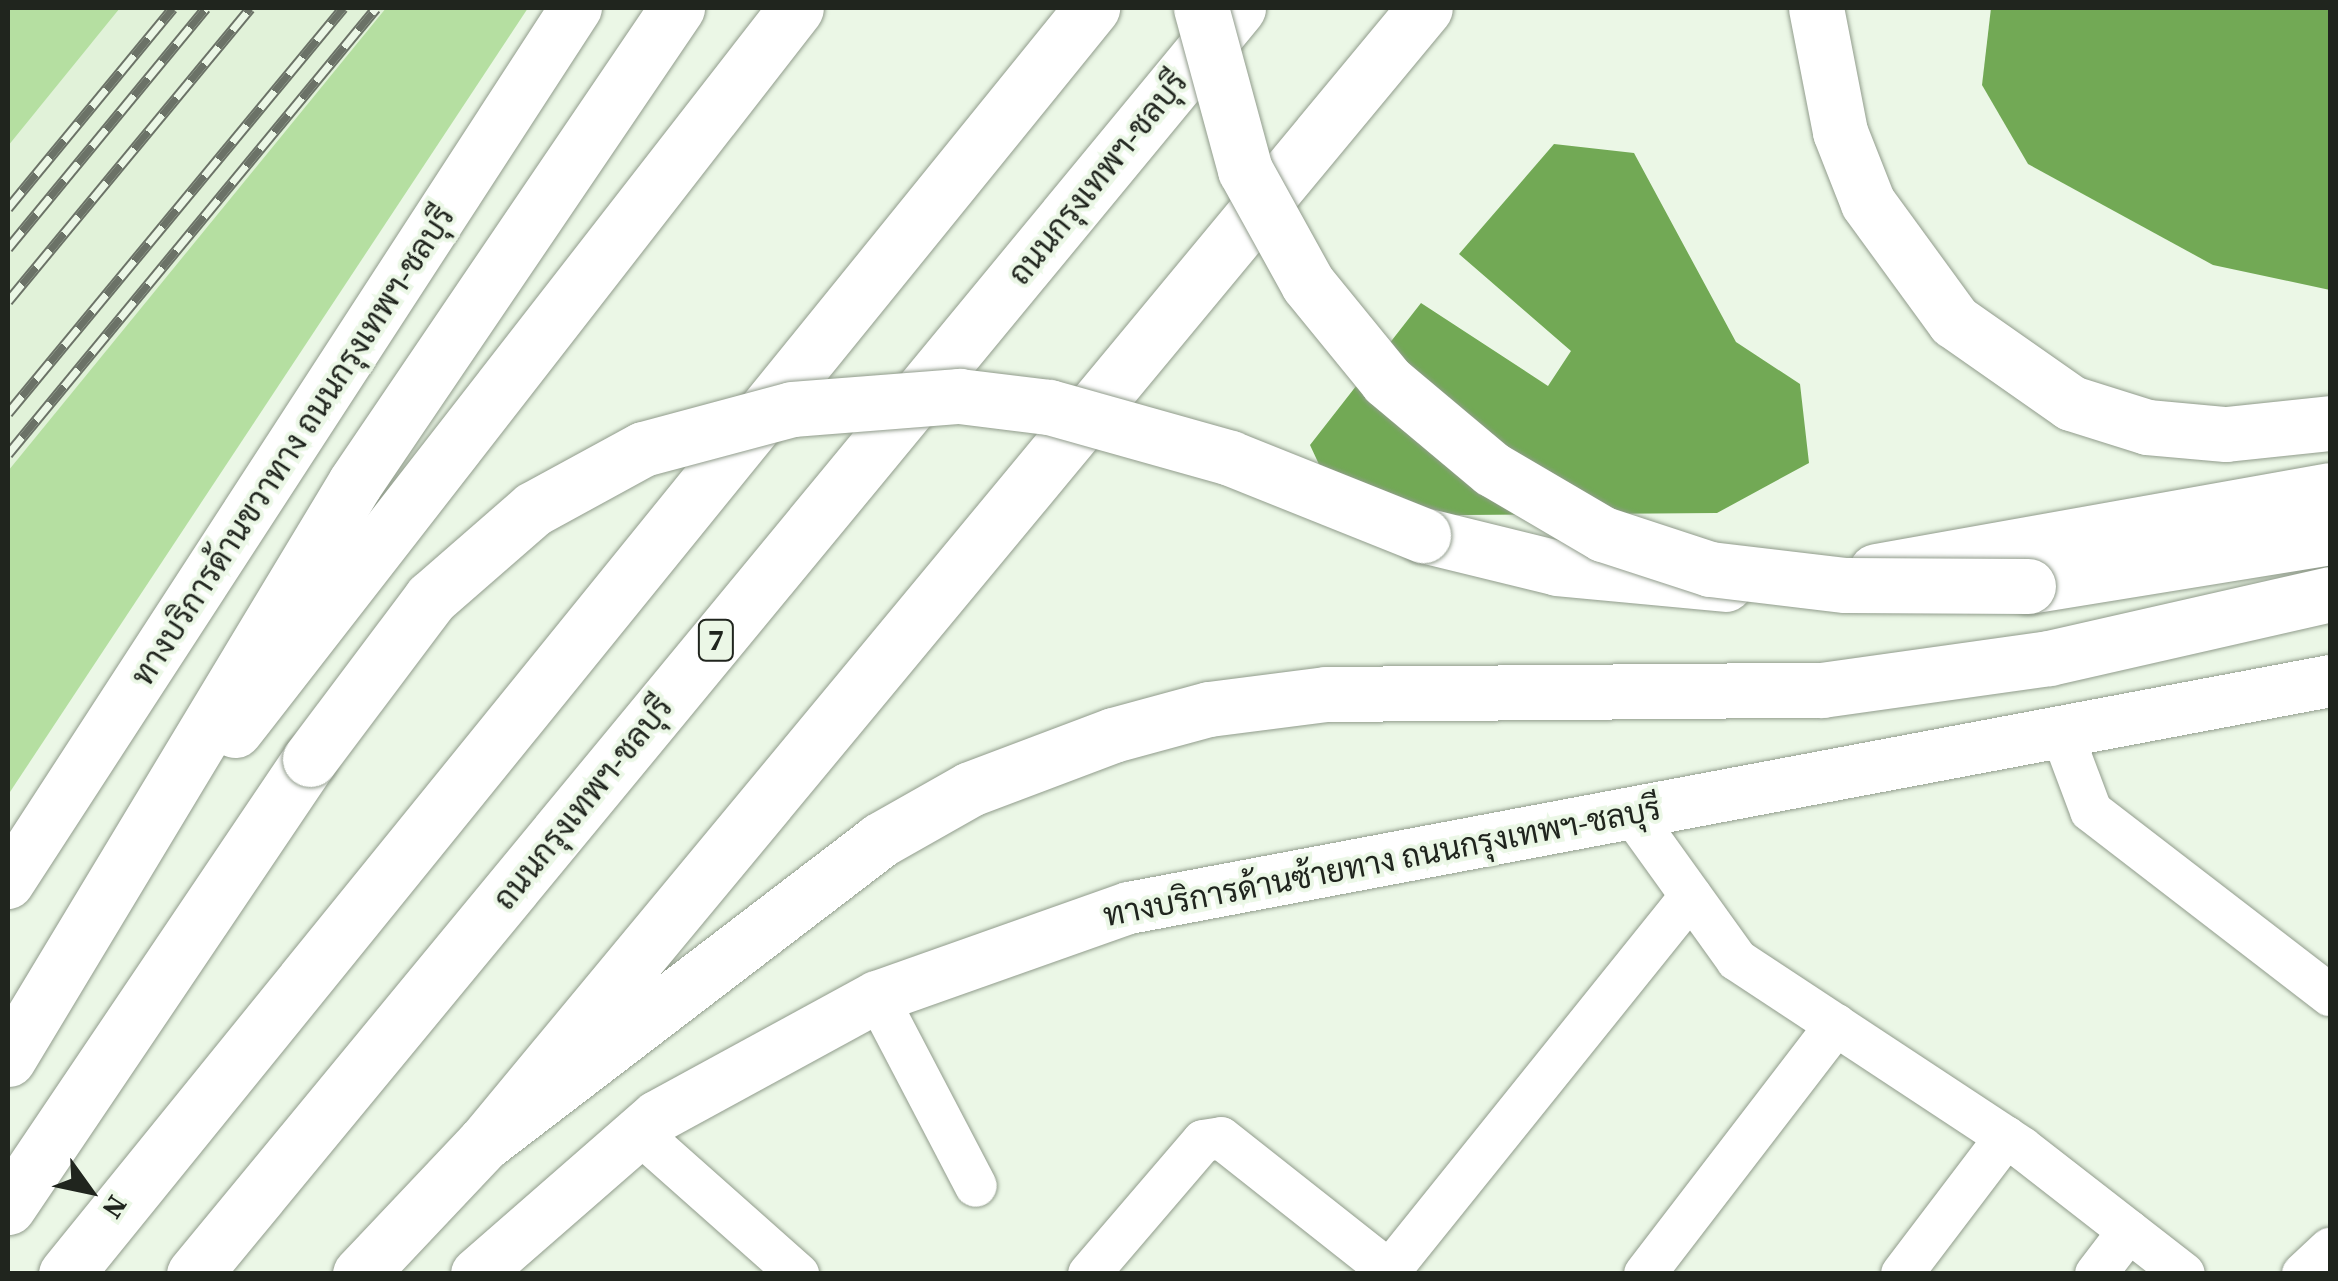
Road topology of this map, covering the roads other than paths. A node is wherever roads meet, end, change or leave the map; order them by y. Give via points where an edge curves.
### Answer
1 (576, 8) edge
2 (678, 8) edge
3 (796, 8) edge
4 (1092, 8) edge
5 (1201, 8) edge
6 (1238, 8) edge
7 (1425, 8) edge
8 (1816, 8) edge
9 (2330, 423) edge
10 (2330, 490) edge
11 (2330, 537) edge
12 (2330, 594) edge
13 (2330, 681) edge
14 (2061, 731) junction
15 (166, 807) junction
16 (1630, 812) junction
17 (8, 883) edge
18 (1691, 896) junction
19 (2330, 994) edge
20 (877, 997) junction
21 (1836, 1025) junction
22 (8, 1058) edge
23 (638, 1133) junction
24 (2006, 1137) junction
25 (484, 1143) junction
26 (976, 1186) dead end
27 (8, 1207) edge
28 (2129, 1231) junction
29 (2330, 1248) edge
30 (1390, 1273) edge
31 (66, 1274) edge
32 (194, 1274) edge
33 (360, 1274) edge
34 (477, 1274) edge
35 (798, 1274) edge
36 (1089, 1274) edge
37 (1645, 1274) edge
38 (1902, 1274) edge
39 (2096, 1274) edge
40 (2184, 1274) edge
41 (2303, 1274) edge

1 - 17 main road, ทางบริการด้านขวาทาง ถนนกรุงเทพฯ-ชลบุรี
2 - 15 highway via 345,500 238,668
3 - 15 highway via 396,512 263,698
4 - 31 highway
5 - 11 highway, bridge via 1245,170 1308,284 1387,381 1492,469 1603,534 1710,569 1845,585 2028,586
6 - 32 highway, ถนนกรุงเทพฯ-ชลบุรี / 7
7 - 25 highway
8 - 9 highway via 1840,132 1868,203 1910,270 1954,321 2071,403 2147,427 2226,434
10 - 27 highway, bridge via 1913,565 1728,584 1492,556 1182,442 1049,407 866,398 643,449 533,508 431,598 310,760
12 - 25 highway via 2048,658 1822,690 1326,694 1209,709 1113,735 970,789 880,840
13 - 14 main road, ทางบริการด้านซ้ายทาง ถนนกรุงเทพฯ-ชลบุรี
14 - 16 main road, ทางบริการด้านซ้ายทาง ถนนกรุงเทพฯ-ชลบุรี
14 - 19 street via 2090,811
15 - 22 highway
16 - 18 street
16 - 20 main road, ทางบริการด้านซ้ายทาง ถนนกรุงเทพฯ-ชลบุรี via 1130,908
18 - 21 street via 1737,960
18 - 30 street
20 - 23 main road, ทางบริการด้านซ้ายทาง ถนนกรุงเทพฯ-ชลบุรี
20 - 26 street
21 - 24 street
21 - 37 street
23 - 34 main road, ทางบริการด้านซ้ายทาง ถนนกรุงเทพฯ-ชลบุรี
23 - 35 street
24 - 28 street
24 - 38 street
25 - 33 highway
28 - 39 street
28 - 40 street
29 - 41 street
30 - 36 street via 1221,1138 1203,1141

